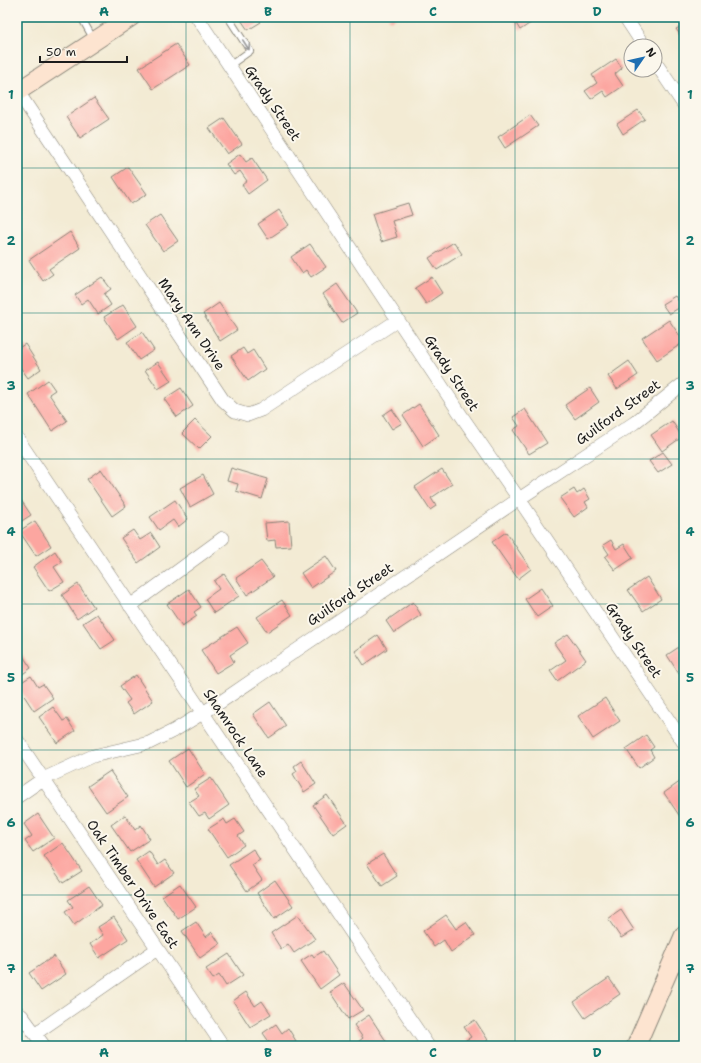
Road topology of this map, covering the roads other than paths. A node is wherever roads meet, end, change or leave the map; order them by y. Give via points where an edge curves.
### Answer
1 (81, 17) edge
2 (131, 17) edge
3 (197, 17) edge
4 (228, 17) edge
5 (625, 17) edge
6 (639, 38) edge
7 (95, 41) junction
8 (229, 66) junction
9 (663, 74) edge
10 (18, 92) edge
11 (684, 105) edge
12 (398, 320) junction
13 (684, 384) edge
14 (17, 438) edge
15 (519, 499) junction
16 (223, 538) dead end
17 (130, 606) junction
18 (203, 713) junction
19 (17, 740) edge
20 (684, 743) edge
21 (43, 779) junction
22 (17, 797) edge
23 (684, 935) edge
24 (157, 949) junction
25 (17, 1012) edge
26 (36, 1033) junction
27 (219, 1045) edge
28 (44, 1046) edge
29 (428, 1046) edge
30 (636, 1046) edge

1 - 7 lane
2 - 7 main road
3 - 8 street, Grady Street
4 -> 8 lane via 250,51
5 - 6 street
7 - 10 main road
8 - 12 street, Grady Street
9 - 11 street
10 - 12 street, Mary Ann Drive via 223,400 235,411 248,415 262,410
12 - 15 street, Grady Street
13 - 15 street, Guilford Street via 634,423
14 - 17 street, Shamrock Lane
15 - 18 street, Guilford Street
15 - 20 street, Grady Street
16 - 17 street
17 - 18 street, Shamrock Lane
18 - 21 street, Guilford Street via 149,743 93,756
18 - 29 street, Shamrock Lane
19 - 21 street, Oak Timber Drive East
21 - 22 street, Guilford Street
21 - 24 street, Oak Timber Drive East
23 - 30 main road
24 - 26 street
24 - 27 street, Oak Timber Drive East
25 - 26 street
26 - 28 street

